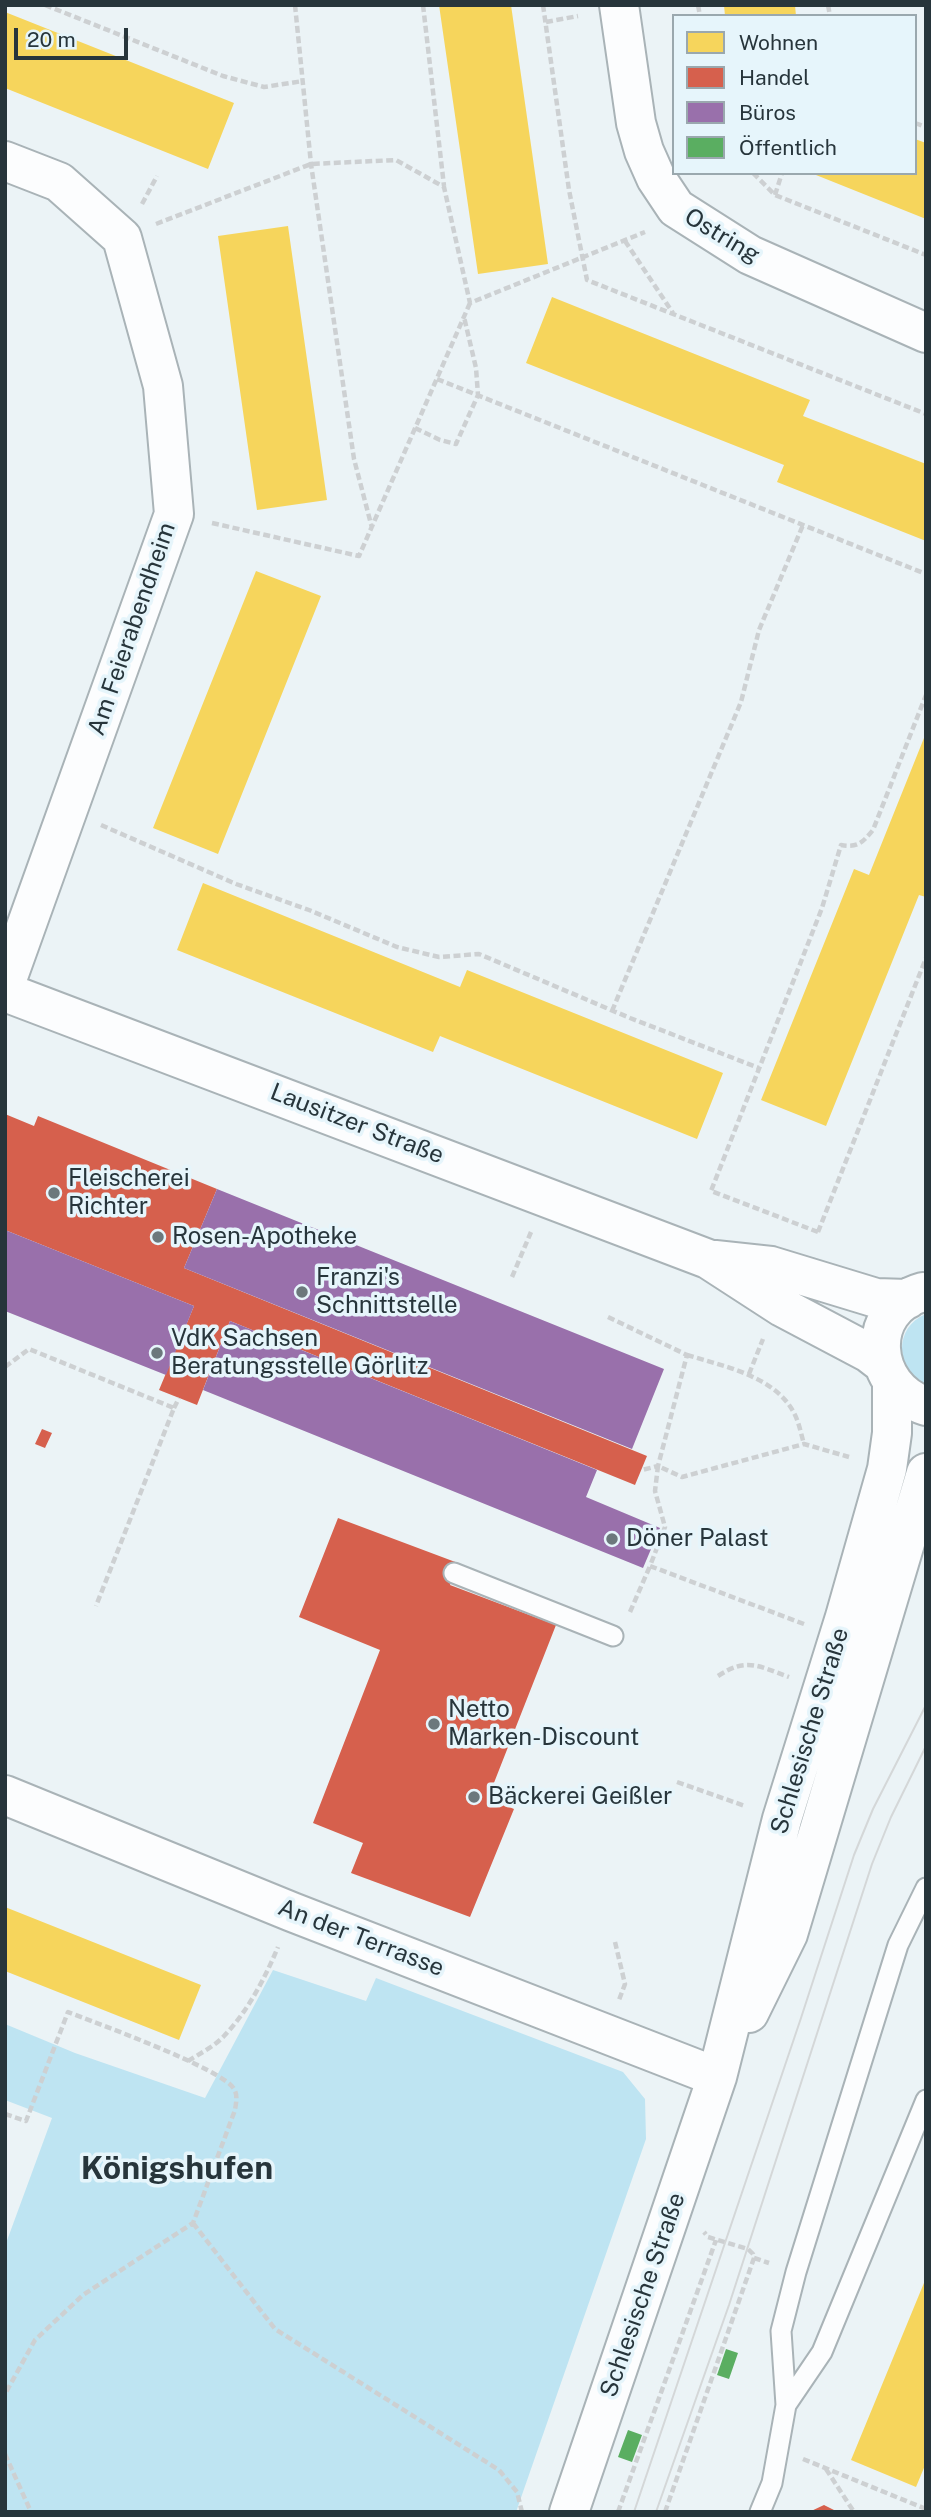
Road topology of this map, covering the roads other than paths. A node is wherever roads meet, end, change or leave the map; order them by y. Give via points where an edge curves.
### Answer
1 (619, 5) edge
2 (5, 161) edge
3 (926, 333) edge
4 (5, 985) edge
5 (5, 992) edge
6 (708, 1259) junction
7 (917, 1295) edge
8 (887, 1373) junction
9 (926, 1406) edge
10 (926, 1474) edge
11 (454, 1573) dead end
12 (613, 1636) road end
13 (5, 1795) edge
14 (926, 1888) edge
15 (717, 2077) junction
16 (926, 2100) edge
17 (786, 2405) junction
18 (569, 2512) edge
19 (760, 2512) edge

1 - 3 street, Ostring via 636,123 656,178 676,208 750,256
2 - 4 street, Am Feierabendheim via 60,182 122,238 163,386 174,514
5 - 6 street, Lausitzer Straße
6 - 7 street, Lausitzer Straße via 771,1266 876,1298
6 - 8 street, Lausitzer Straße via 782,1307 869,1353
7 - 8 street, Schlesische Straße via 888,1320 882,1334
8 - 9 street, Lausitzer Straße via 902,1395
8 - 15 street, Schlesische Straße via 892,1433 887,1469 782,1819
10 - 15 street, Schlesische Straße via 788,1934
11 - 12 lane
13 - 15 street, An der Terrasse
14 - 17 lane via 898,1945 796,2272 781,2330
15 - 18 street, Schlesische Straße
16 - 17 lane via 822,2352
17 - 19 lane via 772,2483

